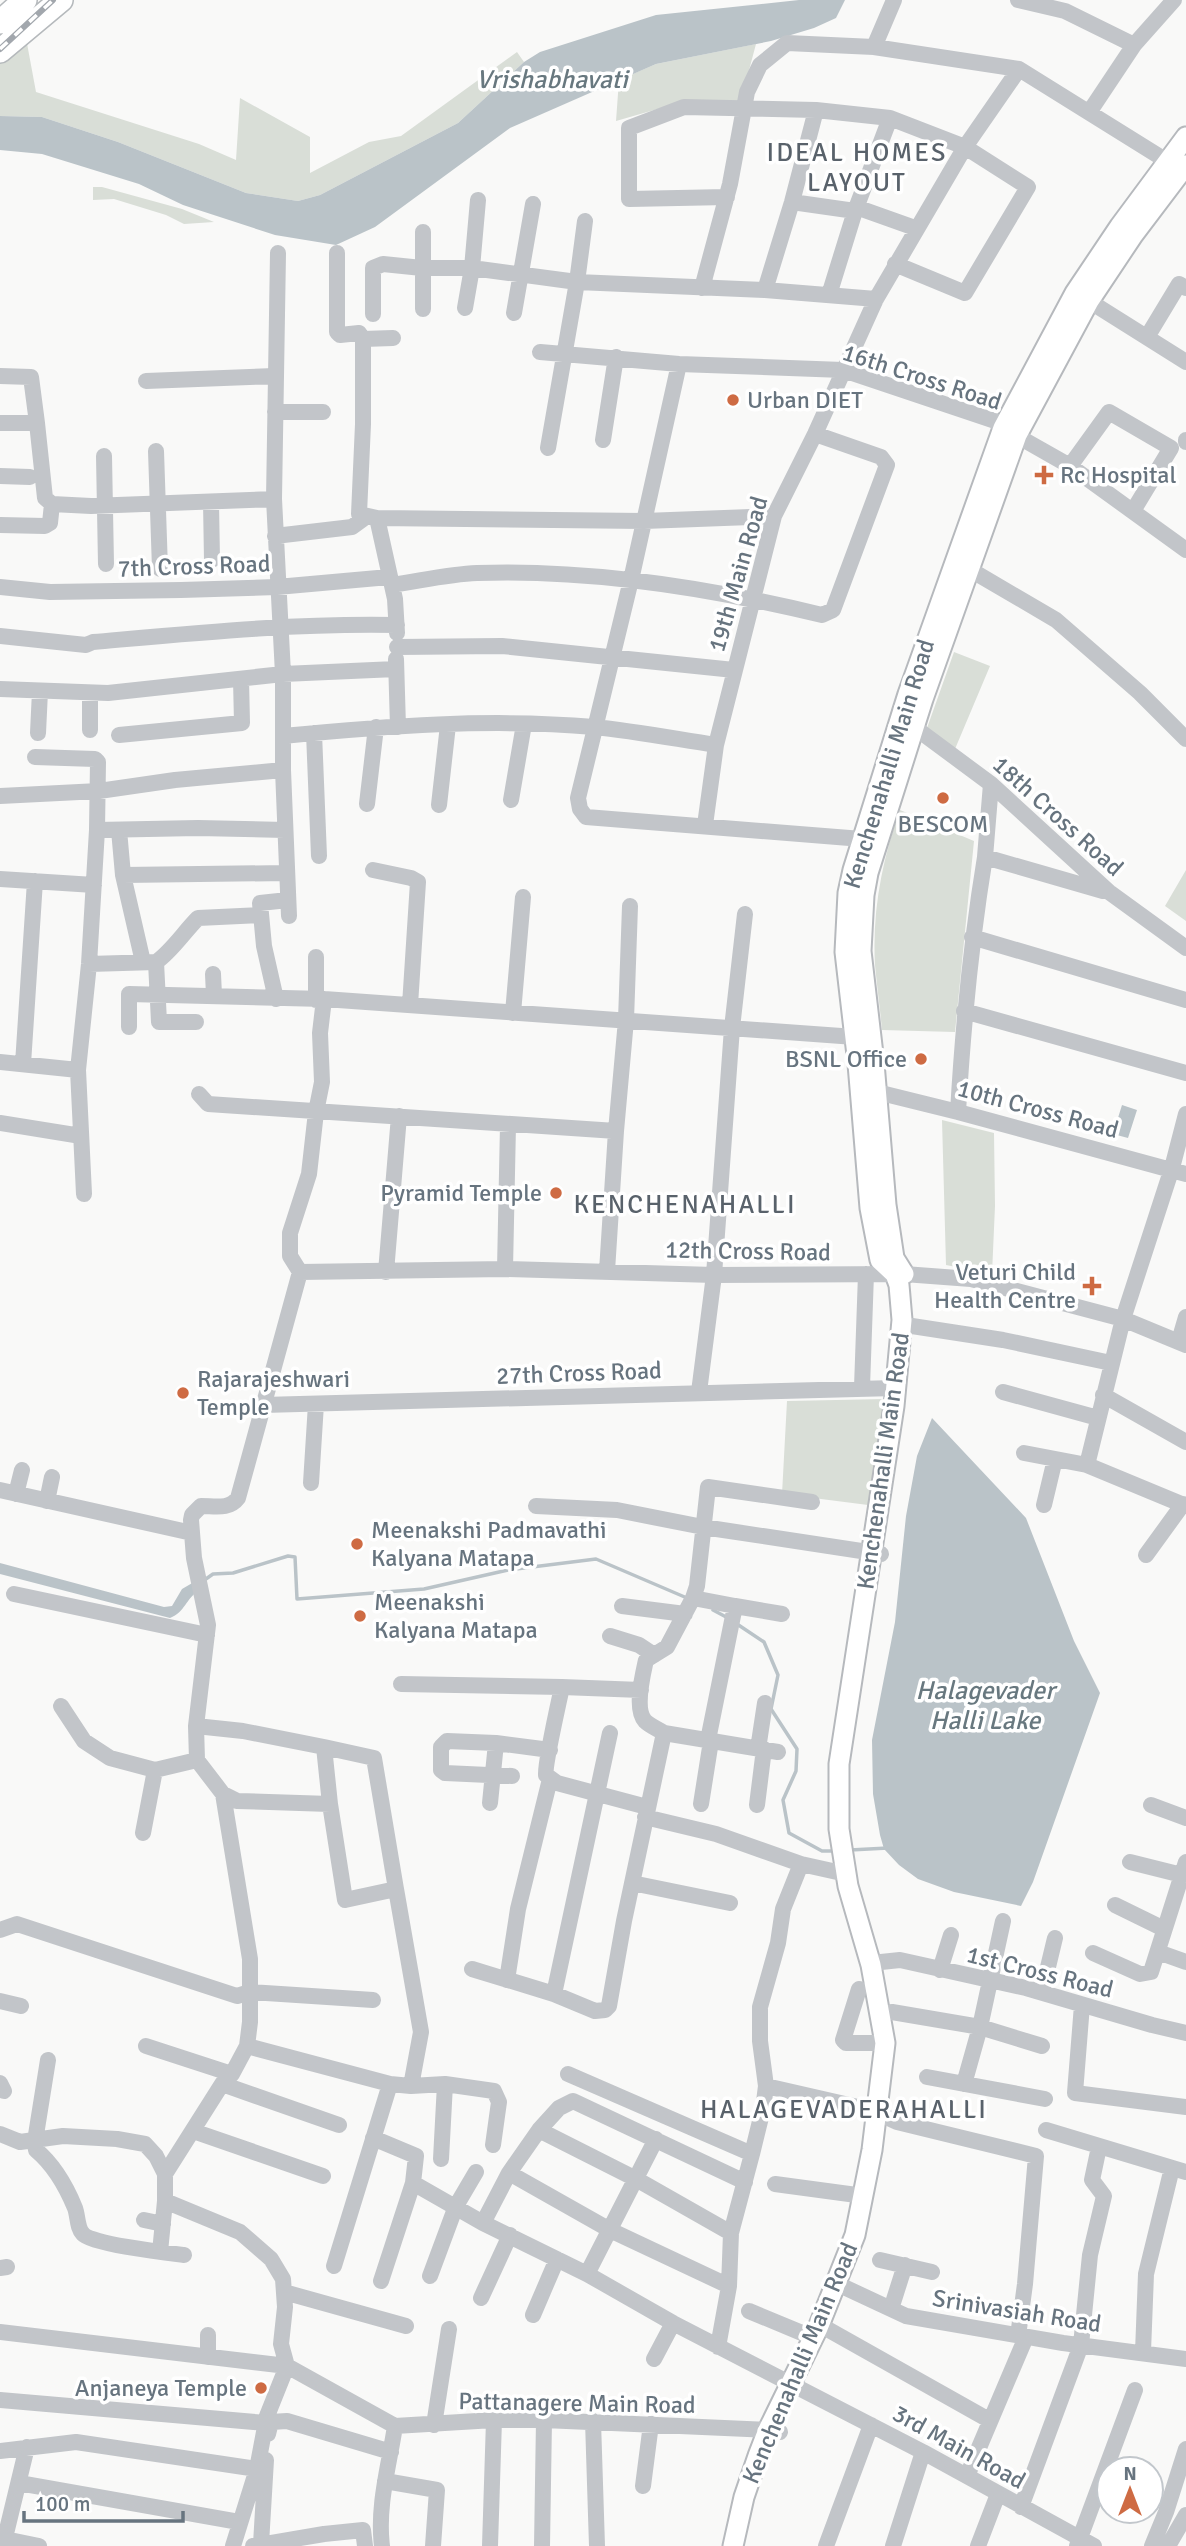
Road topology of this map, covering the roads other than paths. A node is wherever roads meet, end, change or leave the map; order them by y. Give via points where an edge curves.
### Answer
1 (25, 0) edge
2 (61, 0) edge
3 (894, 0) edge
4 (1018, 0) edge
5 (1174, 0) edge
6 (0, 22) edge
7 (1134, 45) junction
8 (874, 47) junction
9 (0, 51) edge
10 (1018, 69) junction
11 (744, 109) junction
12 (816, 110) junction
13 (1090, 111) junction
14 (890, 118) junction
15 (1186, 137) edge
16 (965, 147) junction
17 (1181, 167) edge
18 (727, 197) junction
19 (478, 200) dead end
20 (792, 202) junction
21 (533, 204) dead end
22 (855, 209) junction
23 (585, 221) dead end
24 (915, 228) junction
25 (423, 232) dead end
26 (278, 253) dead end
27 (337, 253) dead end
28 (895, 264) junction
29 (422, 268) junction
30 (472, 268) junction
31 (521, 273) junction
32 (577, 282) junction
33 (702, 288) junction
34 (1186, 288) edge
35 (765, 290) junction
36 (829, 295) junction
37 (876, 299) junction
38 (1089, 302) junction
39 (465, 308) dead end
40 (423, 309) dead end
41 (514, 313) dead end
42 (373, 314) dead end
43 (1147, 337) junction
44 (393, 338) dead end
45 (363, 339) junction
46 (540, 352) dead end
47 (564, 352) junction
48 (616, 357) junction
49 (1186, 362) edge
50 (679, 364) junction
51 (843, 370) junction
52 (0, 376) edge
53 (275, 376) junction
54 (146, 381) dead end
55 (275, 412) junction
56 (323, 412) dead end
57 (0, 423) edge
58 (37, 423) junction
59 (1010, 432) junction
60 (815, 434) junction
61 (603, 440) dead end
62 (548, 448) dead end
63 (156, 451) dead end
64 (104, 456) dead end
65 (1070, 466) junction
66 (0, 476) edge
67 (30, 477) dead end
68 (274, 499) junction
69 (211, 502) junction
70 (157, 503) junction
71 (52, 505) junction
72 (105, 506) junction
73 (1133, 512) junction
74 (359, 514) junction
75 (774, 516) junction
76 (377, 518) junction
77 (644, 521) junction
78 (0, 525) edge
79 (275, 536) junction
80 (1186, 550) edge
81 (212, 560) dead end
82 (106, 564) dead end
83 (160, 569) dead end
84 (969, 569) junction
85 (631, 580) junction
86 (391, 581) junction
87 (0, 587) edge
88 (277, 587) junction
89 (753, 598) junction
90 (397, 625) junction
91 (280, 626) junction
92 (0, 636) edge
93 (397, 647) junction
94 (612, 656) junction
95 (396, 669) junction
96 (734, 670) junction
97 (284, 674) junction
98 (241, 679) junction
99 (0, 689) edge
100 (40, 691) junction
101 (90, 693) junction
102 (908, 722) junction
103 (524, 724) junction
104 (447, 725) junction
105 (376, 727) junction
106 (398, 727) junction
107 (595, 727) junction
108 (90, 730) dead end
109 (38, 733) dead end
110 (313, 733) junction
111 (119, 735) dead end
112 (283, 736) junction
113 (1186, 739) edge
114 (716, 745) junction
115 (35, 757) dead end
116 (283, 770) junction
117 (991, 783) junction
118 (99, 791) junction
119 (0, 796) edge
120 (511, 800) dead end
121 (368, 804) dead end
122 (439, 805) dead end
123 (705, 825) junction
124 (97, 830) junction
125 (119, 830) junction
126 (285, 830) junction
127 (862, 839) junction
128 (319, 856) dead end
129 (985, 857) junction
130 (373, 870) dead end
131 (286, 873) junction
132 (122, 875) junction
133 (0, 879) edge
134 (35, 881) junction
135 (94, 885) junction
136 (1109, 892) junction
137 (523, 897) dead end
138 (629, 906) dead end
139 (746, 914) dead end
140 (260, 915) junction
141 (972, 937) junction
142 (1186, 948) edge
143 (316, 957) dead end
144 (149, 962) junction
145 (89, 964) junction
146 (214, 974) dead end
147 (159, 993) junction
148 (214, 995) junction
149 (276, 999) junction
150 (320, 1000) junction
151 (1186, 1000) edge
152 (410, 1005) junction
153 (964, 1012) junction
154 (513, 1013) junction
155 (626, 1020) junction
156 (196, 1022) dead end
157 (129, 1027) dead end
158 (732, 1028) junction
159 (863, 1035) junction
160 (0, 1062) edge
161 (23, 1064) junction
162 (78, 1070) junction
163 (1186, 1073) edge
164 (877, 1092) junction
165 (199, 1094) dead end
166 (316, 1112) junction
167 (958, 1112) junction
168 (1186, 1114) edge
169 (399, 1116) junction
170 (0, 1123) edge
171 (508, 1125) junction
172 (616, 1131) junction
173 (82, 1136) junction
174 (1179, 1171) edge
175 (84, 1194) dead end
176 (505, 1269) junction
177 (607, 1271) junction
178 (300, 1272) junction
179 (386, 1272) junction
180 (866, 1274) junction
181 (899, 1274) junction
182 (714, 1275) junction
183 (1186, 1317) edge
184 (1123, 1319) junction
185 (912, 1326) junction
186 (1182, 1343) edge
187 (1111, 1363) junction
188 (862, 1387) junction
189 (895, 1388) junction
190 (699, 1392) junction
191 (1003, 1392) dead end
192 (1103, 1395) junction
193 (316, 1404) junction
194 (263, 1405) junction
195 (1098, 1418) junction
196 (1186, 1442) edge
197 (1024, 1453) dead end
198 (1055, 1459) junction
199 (1087, 1465) junction
200 (22, 1471) dead end
201 (52, 1477) dead end
202 (312, 1483) dead end
203 (8, 1492) edge
204 (47, 1501) junction
205 (812, 1502) dead end
206 (1044, 1505) dead end
207 (1185, 1505) edge
208 (536, 1506) dead end
209 (703, 1527) junction
210 (192, 1533) junction
211 (876, 1553) junction
212 (1146, 1555) dead end
213 (14, 1594) dead end
214 (689, 1605) junction
215 (622, 1606) dead end
216 (782, 1614) dead end
217 (732, 1618) junction
218 (206, 1635) junction
219 (610, 1636) dead end
220 (654, 1655) junction
221 (401, 1684) dead end
222 (562, 1687) junction
223 (640, 1690) junction
224 (765, 1703) dead end
225 (61, 1706) dead end
226 (196, 1726) junction
227 (610, 1733) dead end
228 (664, 1733) junction
229 (709, 1740) junction
230 (496, 1742) junction
231 (324, 1747) junction
232 (766, 1750) junction
233 (550, 1751) junction
234 (197, 1760) junction
235 (155, 1770) junction
236 (492, 1774) junction
237 (512, 1776) dead end
238 (550, 1779) junction
239 (597, 1793) junction
240 (223, 1794) junction
241 (490, 1803) dead end
242 (330, 1804) junction
243 (701, 1804) dead end
244 (757, 1805) dead end
245 (1151, 1805) dead end
246 (646, 1812) junction
247 (1186, 1818) edge
248 (143, 1833) dead end
249 (847, 1856) junction
250 (1130, 1862) dead end
251 (801, 1864) junction
252 (1184, 1869) edge
253 (632, 1882) junction
254 (397, 1889) junction
255 (730, 1903) dead end
256 (1115, 1905) dead end
257 (1003, 1921) dead end
258 (1164, 1929) junction
259 (0, 1930) edge
260 (951, 1935) dead end
261 (1055, 1938) dead end
262 (1158, 1952) junction
263 (1093, 1953) dead end
264 (881, 1962) junction
265 (1186, 1962) edge
266 (471, 1969) dead end
267 (940, 1970) junction
268 (507, 1980) junction
269 (989, 1980) junction
270 (859, 1989) dead end
271 (250, 1992) junction
272 (1042, 1992) junction
273 (554, 1994) junction
274 (373, 2000) dead end
275 (0, 2001) edge
276 (22, 2006) dead end
277 (1082, 2006) junction
278 (892, 2012) junction
279 (980, 2027) junction
280 (1186, 2033) edge
281 (885, 2043) junction
282 (146, 2046) dead end
283 (247, 2046) junction
284 (1042, 2046) dead end
285 (48, 2060) dead end
286 (568, 2074) dead end
287 (927, 2077) dead end
288 (227, 2079) junction
289 (390, 2084) junction
290 (445, 2084) junction
291 (964, 2084) junction
292 (411, 2086) junction
293 (766, 2086) junction
294 (1045, 2099) dead end
295 (1186, 2107) edge
296 (882, 2115) junction
297 (338, 2125) dead end
298 (539, 2130) junction
299 (1046, 2130) dead end
300 (193, 2131) junction
301 (0, 2134) edge
302 (373, 2138) junction
303 (656, 2139) junction
304 (34, 2141) junction
305 (493, 2145) dead end
306 (1099, 2147) junction
307 (752, 2154) junction
308 (441, 2159) dead end
309 (1179, 2170) edge
310 (476, 2172) dead end
311 (509, 2173) junction
312 (165, 2174) junction
313 (323, 2176) dead end
314 (636, 2179) junction
315 (745, 2182) junction
316 (413, 2183) junction
317 (775, 2184) dead end
318 (864, 2196) junction
319 (165, 2201) junction
320 (456, 2206) junction
321 (144, 2220) dead end
322 (483, 2223) junction
323 (163, 2224) junction
324 (610, 2230) junction
325 (732, 2233) junction
326 (510, 2235) junction
327 (160, 2252) junction
328 (184, 2255) dead end
329 (557, 2259) junction
330 (880, 2260) dead end
331 (905, 2265) junction
332 (334, 2266) dead end
333 (932, 2272) dead end
334 (587, 2274) junction
335 (430, 2276) dead end
336 (382, 2281) dead end
337 (729, 2286) junction
338 (846, 2288) junction
339 (284, 2292) junction
340 (481, 2298) dead end
341 (891, 2309) junction
342 (749, 2311) dead end
343 (533, 2315) dead end
344 (673, 2323) junction
345 (406, 2326) dead end
346 (449, 2329) dead end
347 (0, 2332) edge
348 (822, 2334) junction
349 (208, 2335) dead end
350 (1022, 2336) junction
351 (1081, 2345) junction
352 (718, 2347) junction
353 (1143, 2352) junction
354 (208, 2357) junction
355 (654, 2359) dead end
356 (1186, 2359) edge
357 (287, 2366) junction
358 (797, 2385) junction
359 (1135, 2390) dead end
360 (0, 2400) edge
361 (494, 2420) junction
362 (544, 2420) junction
363 (989, 2420) junction
364 (593, 2421) junction
365 (266, 2423) junction
366 (651, 2424) junction
367 (434, 2425) junction
368 (871, 2425) junction
369 (395, 2426) junction
370 (774, 2431) junction
371 (27, 2447) junction
372 (1, 2450) edge
373 (391, 2452) junction
374 (923, 2452) junction
375 (1186, 2452) edge
376 (257, 2469) junction
377 (967, 2476) junction
378 (385, 2481) junction
379 (19, 2483) junction
380 (643, 2486) dead end
381 (998, 2494) junction
382 (1021, 2507) junction
383 (1166, 2512) junction
384 (1184, 2518) edge
385 (239, 2522) junction
386 (364, 2538) edge
387 (381, 2538) edge
388 (325, 2540) edge
389 (4, 2542) edge
390 (285, 2543) edge
391 (1084, 2544) edge
392 (256, 2545) edge
393 (39, 2546) edge
394 (233, 2546) edge
395 (433, 2546) edge
396 (490, 2546) edge
397 (542, 2546) edge
398 (597, 2546) edge
399 (733, 2546) edge
400 (744, 2546) edge
401 (826, 2546) edge
402 (894, 2546) edge
403 (978, 2546) edge
404 (1152, 2546) edge
405 (1168, 2546) edge

1 - 6 highway
2 - 9 highway
3 - 8 street
4 - 7 street via 1065,11
5 - 7 street
7 - 13 street
8 - 10 street
8 - 11 street via 787,43 760,65
10 - 13 street
10 - 16 street, 19th Main Road
11 - 12 street
11 - 18 street
11 - 18 street via 684,107 628,128 629,199
12 - 14 street
12 - 20 street
13 - 17 street
14 - 16 street
14 - 22 street
15 - 17 main road, Kenchenahalli Main Road
16 - 24 street, 19th Main Road
16 - 28 street via 1028,187 965,293
17 - 38 main road, Kenchenahalli Main Road
17 - 59 main road, Kenchenahalli Main Road via 1120,226 1076,293
18 - 33 street
19 - 30 street
20 - 22 street
20 - 35 street
21 - 31 street
22 - 24 street
22 - 36 street
23 - 32 street
24 - 28 street, 19th Main Road
25 - 29 street
26 - 53 street
27 - 45 street via 337,332 359,333
28 - 37 street, 19th Main Road
29 - 30 street
29 - 40 street
29 - 42 street via 383,264 373,268
30 - 31 street
30 - 39 street
31 - 32 street
31 - 41 street
32 - 33 street
32 - 47 street
33 - 35 street
34 - 43 street via 1180,284
35 - 36 street
36 - 37 street
37 - 51 street, 19th Main Road
38 - 43 street
38 - 59 main road, Kenchenahalli Main Road
43 - 49 street
44 - 45 street
45 - 74 street
46 - 47 street, 16th Cross Road
47 - 48 street, 16th Cross Road
47 - 62 street
48 - 50 street, 16th Cross Road
48 - 61 street
50 - 51 street, 16th Cross Road
50 - 77 street
51 - 59 street, 16th Cross Road via 995,421
51 - 60 street, 19th Main Road
52 - 58 street via 32,377
53 - 54 street
53 - 55 street
55 - 56 street
55 - 68 street
57 - 58 street
58 - 71 street via 45,498
59 - 65 street, 16th Cross Road
59 - 84 main road, Kenchenahalli Main Road
59 - 102 main road, Kenchenahalli Main Road
60 - 75 street, 19th Main Road
60 - 89 street, 7th Cross Road via 881,457 887,464 833,610 822,615
63 - 70 street
64 - 72 street
65 - 73 street, 16th Cross Road
65 - 73 street via 1109,412 1171,448
66 - 67 street
68 - 69 street
68 - 79 street
69 - 70 street
69 - 81 street
70 - 72 street
70 - 83 street
71 - 72 street
71 - 78 street via 50,523 45,526
72 - 82 street
73 - 80 street, 16th Cross Road
74 - 76 street
74 - 79 street via 363,519 352,527
75 - 77 street
75 - 89 street, 19th Main Road
76 - 77 street
76 - 86 street
77 - 85 street
79 - 88 street
84 - 102 main road, Kenchenahalli Main Road
84 - 113 street via 1056,620
85 - 86 street, 7th Cross Road via 536,572
85 - 89 street, 7th Cross Road
85 - 94 street
86 - 88 street, 7th Cross Road
86 - 90 street
87 - 88 street, 7th Cross Road
88 - 91 street
89 - 96 street, 19th Main Road
90 - 91 street
90 - 93 street
91 - 92 street via 86,645
91 - 97 street
93 - 94 street via 502,646
93 - 95 street
94 - 96 street
94 - 107 street
95 - 97 street
95 - 106 street
96 - 114 street, 19th Main Road
97 - 98 street
97 - 112 street
98 - 101 street
98 - 111 street via 242,723
99 - 100 street
100 - 101 street
100 - 109 street
101 - 108 street
102 - 117 street, 18th Cross Road
102 - 127 main road, Kenchenahalli Main Road
102 - 159 main road, Kenchenahalli Main Road via 864,895
103 - 104 street
103 - 107 street
103 - 120 street
104 - 106 street
104 - 122 street
105 - 106 street
105 - 110 street
105 - 121 street
107 - 114 street
107 - 123 street via 578,799 586,817
110 - 112 street
110 - 128 street
112 - 116 street
114 - 123 street, 19th Main Road
115 - 118 street via 97,759
116 - 118 street
116 - 126 street
117 - 129 street
117 - 136 street, 18th Cross Road
118 - 119 street
118 - 124 street
123 - 127 street
124 - 125 street
124 - 135 street
125 - 126 street
125 - 132 street
126 - 131 street
127 - 159 main road, Kenchenahalli Main Road via 848,893 845,952
129 - 136 street
129 - 141 street
130 - 152 street via 418,882
131 - 132 street
131 - 140 street via 289,908 260,902
132 - 144 street
133 - 134 street
134 - 135 street
134 - 161 street
135 - 145 street
136 - 142 street, 18th Cross Road
137 - 154 street
138 - 155 street
139 - 158 street
140 - 144 street via 198,918 165,956
140 - 149 street
141 - 151 street
141 - 153 street
143 - 150 street
144 - 145 street
144 - 147 street
145 - 162 street
146 - 148 street
147 - 148 street
147 - 156 street via 159,1022
147 - 157 street via 130,993
148 - 149 street
149 - 150 street
150 - 152 street
150 - 166 street via 322,1082
152 - 154 street
153 - 163 street
153 - 167 street
154 - 155 street
155 - 158 street
155 - 172 street
158 - 159 street
158 - 182 street
159 - 164 main road, Kenchenahalli Main Road
159 - 181 main road, Kenchenahalli Main Road via 870,1208 880,1260
160 - 161 street
161 - 162 street
162 - 173 street
164 - 167 street, 10th Cross Road
164 - 181 main road, Kenchenahalli Main Road via 886,1205
165 - 166 street via 208,1104
166 - 169 street
166 - 178 street via 309,1174 290,1233 290,1256
167 - 174 street, 10th Cross Road
168 - 174 street
169 - 171 street
169 - 179 street
170 - 173 street
171 - 172 street
171 - 176 street
172 - 177 street
173 - 175 street
174 - 184 street
176 - 177 street, 12th Cross Road
176 - 179 street, 12th Cross Road
177 - 182 street, 12th Cross Road
178 - 179 street, 12th Cross Road
178 - 194 street
180 - 181 street, 12th Cross Road
180 - 182 street, 12th Cross Road
180 - 188 street
181 - 184 street, 12th Cross Road via 971,1279
181 - 185 main road, Kenchenahalli Main Road via 911,1292
181 - 189 main road, Kenchenahalli Main Road via 902,1321
182 - 190 street
183 - 186 street
184 - 186 street, 12th Cross Road
184 - 187 street
185 - 187 street
185 - 211 main road, Kenchenahalli Main Road via 905,1407
187 - 192 street
188 - 189 street, 27th Cross Road
188 - 190 street, 27th Cross Road
189 - 211 main road, Kenchenahalli Main Road
190 - 193 street, 27th Cross Road
191 - 195 street
192 - 195 street
192 - 196 street
193 - 194 street, 27th Cross Road
193 - 202 street
194 - 210 street via 238,1498 227,1507 201,1506 192,1515
195 - 199 street
197 - 198 street
198 - 199 street
198 - 206 street
199 - 207 street
200 - 203 street
201 - 204 street
203 - 204 street
204 - 210 street
205 - 209 street via 708,1487
207 - 212 street
208 - 209 street via 617,1510
209 - 211 street
209 - 214 street via 697,1586
210 - 218 street
211 - 249 main road, Kenchenahalli Main Road via 839,1764
213 - 218 street
214 - 215 street
214 - 217 street
214 - 220 street via 667,1647
216 - 217 street
217 - 229 street
218 - 226 street
219 - 220 street
220 - 223 street via 646,1660
221 - 222 street
222 - 223 street
222 - 233 street
223 - 228 street via 644,1720
224 - 232 street
225 - 235 street via 83,1741 110,1758
226 - 231 street
226 - 234 street
227 - 239 street
228 - 229 street
228 - 246 street
229 - 232 street
229 - 243 street
230 - 233 street
230 - 236 street
230 - 236 street via 446,1741 441,1747 445,1773
231 - 242 street
231 - 254 street via 374,1758
232 - 244 street
233 - 238 street via 544,1770
234 - 235 street
234 - 240 street
235 - 248 street
236 - 237 street
236 - 241 street
238 - 239 street
238 - 268 street
239 - 246 street
239 - 273 street
240 - 242 street via 237,1801
240 - 271 street via 250,1959
242 - 254 street via 345,1900
245 - 247 street
246 - 251 street
246 - 253 street
249 - 251 street
249 - 264 main road, Kenchenahalli Main Road
249 - 281 main road, Kenchenahalli Main Road
250 - 252 street
251 - 293 street via 783,1909 760,2007
252 - 258 street
253 - 255 street
253 - 273 street via 609,2006 595,2011
254 - 292 street via 422,2032
256 - 258 street
257 - 269 street
258 - 262 street
259 - 271 street via 17,1924 237,1996
260 - 267 street
261 - 272 street
262 - 263 street via 1146,1974
262 - 265 street
264 - 267 street, 1st Cross Road via 900,1960
264 - 278 main road, Kenchenahalli Main Road
266 - 268 street
267 - 269 street, 1st Cross Road
268 - 273 street
269 - 272 street, 1st Cross Road
269 - 279 street
270 - 281 street via 843,2040
271 - 274 street
271 - 283 street
272 - 277 street, 1st Cross Road
275 - 276 street
277 - 280 street, 1st Cross Road
277 - 295 street via 1075,2093
278 - 279 street
278 - 296 main road, Kenchenahalli Main Road via 896,2043
279 - 284 street
279 - 291 street
281 - 296 main road, Kenchenahalli Main Road
282 - 288 street
283 - 288 street
283 - 289 street
285 - 304 street
286 - 307 street
287 - 291 street
288 - 297 street
288 - 300 street
289 - 292 street
289 - 302 street
290 - 292 street
290 - 305 street via 494,2091 499,2102
290 - 308 street
291 - 294 street
293 - 296 street
293 - 307 street
296 - 318 main road, Kenchenahalli Main Road
296 - 338 main road, Kenchenahalli Main Road via 875,2198
296 - 350 street via 1036,2156
298 - 303 street via 559,2108 573,2101
298 - 311 street
298 - 314 street
299 - 306 street
300 - 312 street
300 - 313 street
301 - 304 street via 20,2142
302 - 316 street via 416,2156
302 - 332 street
303 - 314 street
303 - 315 street
304 - 312 street via 63,2137 145,2144
304 - 327 street via 36,2150 52,2163 85,2237
306 - 309 street
306 - 351 street via 1092,2180 1104,2196 1090,2255
307 - 315 street
309 - 353 street via 1146,2274
310 - 320 street
311 - 322 street
311 - 324 street
312 - 319 street
314 - 324 street
314 - 325 street
315 - 325 street
316 - 320 street, 3rd Main Road
316 - 336 street
317 - 318 street
318 - 348 main road, Kenchenahalli Main Road
319 - 323 street
319 - 339 street via 240,2232 271,2259 283,2279
320 - 322 street, 3rd Main Road
320 - 335 street
321 - 323 street
322 - 326 street, 3rd Main Road
323 - 327 street
324 - 334 street
324 - 337 street
325 - 337 street
326 - 329 street, 3rd Main Road
326 - 340 street
327 - 328 street
329 - 334 street, 3rd Main Road
329 - 343 street
330 - 331 street
331 - 333 street
331 - 341 street
334 - 344 street, 3rd Main Road
337 - 352 street
338 - 341 street, Srinivasiah Road
338 - 348 main road, Kenchenahalli Main Road
339 - 345 street
339 - 357 street via 281,2344
341 - 350 street, Srinivasiah Road via 906,2316
342 - 348 street
344 - 352 street, 3rd Main Road
344 - 355 street
346 - 367 street
347 - 354 street
348 - 358 main road, Kenchenahalli Main Road
348 - 363 street
349 - 354 street
350 - 351 street, Srinivasiah Road
350 - 363 street
351 - 353 street, Srinivasiah Road
351 - 382 street
352 - 358 street, 3rd Main Road
353 - 356 street, Srinivasiah Road
354 - 357 street
357 - 365 street
357 - 369 street
358 - 368 street, 3rd Main Road
358 - 370 main road, Kenchenahalli Main Road
359 - 391 street
360 - 365 street
361 - 362 street, Pattanagere Main Road
361 - 367 street, Pattanagere Main Road
361 - 396 street
362 - 364 street, Pattanagere Main Road
362 - 397 street
363 - 377 street
364 - 366 street, Pattanagere Main Road
364 - 398 street
365 - 376 street
366 - 370 street, Pattanagere Main Road
366 - 380 street
367 - 369 street, Pattanagere Main Road
368 - 374 street, 3rd Main Road
368 - 401 street
369 - 373 street
370 - 399 main road, Kenchenahalli Main Road via 744,2497
370 - 400 main road, Kenchenahalli Main Road
371 - 372 street
371 - 376 street via 76,2442
371 - 379 street
373 - 378 street
373 - 392 street via 287,2421 271,2422
374 - 377 street, 3rd Main Road
374 - 402 street
375 - 383 street
376 - 385 street
377 - 381 street, 3rd Main Road
378 - 387 street
378 - 395 street via 437,2490
379 - 385 street
379 - 389 street
381 - 382 street, 3rd Main Road
381 - 403 street
382 - 391 street, 3rd Main Road
383 - 384 street
383 - 404 street
384 - 405 street
385 - 394 street
386 - 387 street
386 - 388 street
388 - 390 street
389 - 393 street
390 - 392 street

